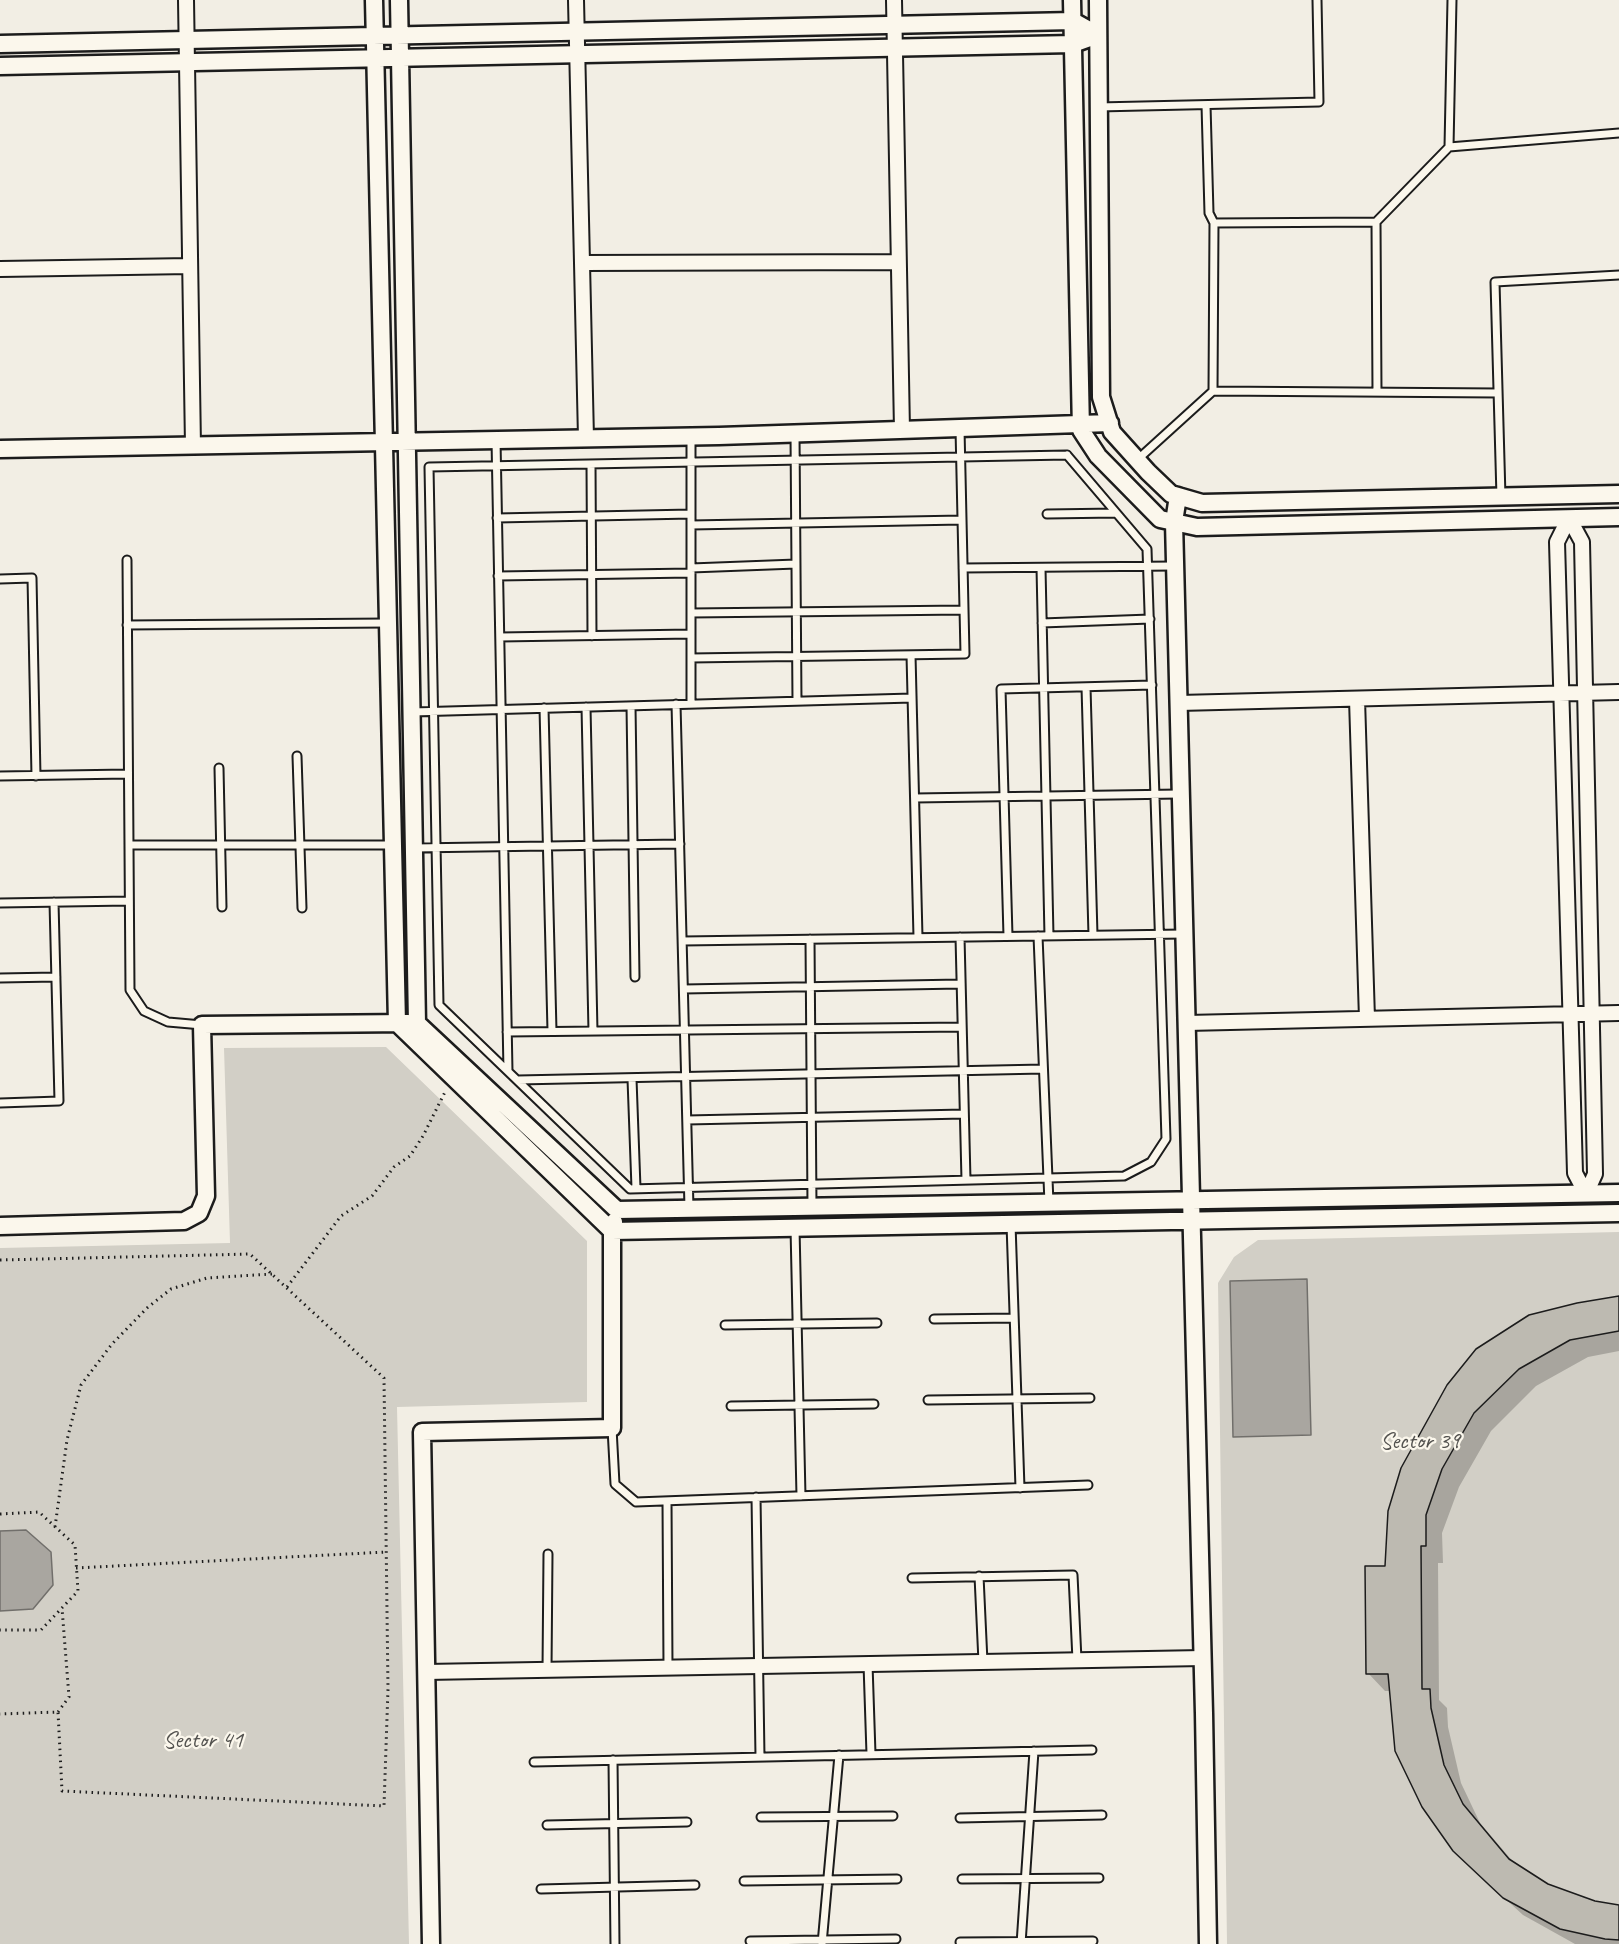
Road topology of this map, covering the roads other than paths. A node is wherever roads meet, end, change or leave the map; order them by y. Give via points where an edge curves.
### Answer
1 (186, 0) edge
2 (374, 0) edge
3 (399, 0) edge
4 (576, 0) edge
5 (894, 0) edge
6 (1072, 0) edge
7 (1098, 0) edge
8 (1317, 0) edge
9 (1452, 0) edge
10 (1073, 21) junction
11 (894, 25) junction
12 (577, 32) junction
13 (399, 35) junction
14 (1098, 35) junction
15 (375, 36) junction
16 (186, 40) junction
17 (0, 44) edge
18 (1073, 44) junction
19 (895, 47) junction
20 (578, 54) junction
21 (399, 57) junction
22 (376, 58) junction
23 (187, 62) junction
24 (0, 66) edge
25 (1206, 105) junction
26 (1098, 107) junction
27 (1619, 133) edge
28 (1449, 147) junction
29 (1376, 222) junction
30 (1214, 223) junction
31 (898, 262) junction
32 (582, 263) junction
33 (190, 266) junction
34 (0, 270) edge
35 (1619, 275) edge
36 (1213, 391) junction
37 (1377, 392) junction
38 (1498, 393) junction
39 (1110, 423) junction
40 (1081, 424) junction
41 (960, 428) junction
42 (902, 430) junction
43 (795, 434) junction
44 (691, 436) junction
45 (586, 438) junction
46 (496, 440) junction
47 (384, 442) junction
48 (406, 442) junction
49 (193, 446) junction
50 (0, 449) edge
51 (960, 458) junction
52 (795, 460) junction
53 (1137, 460) junction
54 (691, 462) junction
55 (591, 464) junction
56 (496, 466) junction
57 (1619, 494) edge
58 (1178, 496) junction
59 (1501, 497) junction
60 (1116, 513) junction
61 (691, 514) junction
62 (1047, 514) dead end
63 (591, 516) junction
64 (1619, 517) edge
65 (497, 518) junction
66 (1569, 518) junction
67 (962, 520) junction
68 (1174, 522) junction
69 (796, 523) junction
70 (691, 525) junction
71 (127, 560) dead end
72 (796, 564) junction
73 (1148, 566) junction
74 (1175, 566) junction
75 (963, 568) junction
76 (1041, 568) junction
77 (691, 570) junction
78 (591, 574) junction
79 (498, 576) junction
80 (0, 579) edge
81 (964, 610) junction
82 (797, 612) junction
83 (691, 613) junction
84 (1150, 619) junction
85 (1042, 622) junction
86 (388, 623) junction
87 (128, 625) junction
88 (691, 634) junction
89 (592, 636) junction
90 (500, 637) junction
91 (911, 655) junction
92 (797, 657) junction
93 (691, 658) junction
94 (1152, 685) junction
95 (1086, 687) junction
96 (1044, 688) junction
97 (1619, 692) edge
98 (1585, 693) junction
99 (1561, 694) junction
100 (912, 698) junction
101 (1357, 699) junction
102 (797, 701) junction
103 (1179, 703) junction
104 (676, 704) junction
105 (692, 704) junction
106 (631, 705) junction
107 (586, 707) junction
108 (544, 708) junction
109 (501, 709) junction
110 (434, 711) junction
111 (412, 712) junction
112 (297, 756) dead end
113 (219, 768) dead end
114 (128, 774) junction
115 (36, 776) junction
116 (0, 777) edge
117 (1181, 794) junction
118 (1089, 795) junction
119 (1155, 795) junction
120 (1004, 796) junction
121 (1046, 796) junction
122 (915, 798) junction
123 (393, 844) junction
124 (680, 844) junction
125 (129, 845) junction
126 (220, 845) junction
127 (300, 845) junction
128 (633, 845) junction
129 (547, 846) junction
130 (589, 846) junction
131 (504, 847) junction
132 (414, 848) junction
133 (436, 848) junction
134 (129, 901) junction
135 (54, 902) junction
136 (0, 903) edge
137 (222, 907) dead end
138 (302, 908) dead end
139 (1160, 934) junction
140 (1185, 934) junction
141 (1093, 935) junction
142 (1008, 936) junction
143 (1038, 936) junction
144 (1049, 936) junction
145 (918, 937) junction
146 (960, 937) junction
147 (810, 939) junction
148 (682, 940) junction
149 (56, 977) junction
150 (635, 977) dead end
151 (0, 978) edge
152 (960, 984) junction
153 (810, 987) junction
154 (684, 989) junction
155 (1592, 1013) junction
156 (1619, 1013) edge
157 (1570, 1014) junction
158 (1367, 1018) junction
159 (397, 1023) junction
160 (417, 1023) junction
161 (1187, 1023) junction
162 (202, 1025) junction
163 (962, 1027) junction
164 (811, 1028) junction
165 (685, 1030) junction
166 (552, 1031) junction
167 (593, 1031) junction
168 (507, 1032) junction
169 (1043, 1069) junction
170 (508, 1071) junction
171 (963, 1071) junction
172 (811, 1075) junction
173 (686, 1078) junction
174 (632, 1079) junction
175 (518, 1080) junction
176 (0, 1102) edge
177 (964, 1114) junction
178 (811, 1117) junction
179 (687, 1120) junction
180 (1048, 1178) junction
181 (966, 1180) junction
182 (812, 1184) junction
183 (689, 1187) junction
184 (636, 1188) junction
185 (1619, 1193) edge
186 (1586, 1194) junction
187 (1191, 1201) junction
188 (1049, 1203) junction
189 (812, 1207) junction
190 (690, 1208) junction
191 (617, 1210) junction
192 (1619, 1213) edge
193 (1192, 1221) junction
194 (1011, 1224) junction
195 (0, 1226) edge
196 (795, 1228) junction
197 (612, 1231) junction
198 (1014, 1318) junction
199 (934, 1319) dead end
200 (877, 1323) dead end
201 (797, 1324) junction
202 (725, 1325) dead end
203 (1090, 1398) dead end
204 (1017, 1399) junction
205 (928, 1400) dead end
206 (874, 1404) dead end
207 (731, 1406) dead end
208 (799, 1406) junction
209 (612, 1428) junction
210 (1088, 1485) dead end
211 (1020, 1488) junction
212 (801, 1496) junction
213 (756, 1497) junction
214 (667, 1501) junction
215 (548, 1554) dead end
216 (980, 1576) junction
217 (912, 1578) dead end
218 (1203, 1658) junction
219 (1077, 1660) junction
220 (982, 1662) junction
221 (868, 1664) junction
222 (759, 1666) junction
223 (668, 1667) junction
224 (547, 1670) junction
225 (426, 1672) junction
226 (1092, 1750) dead end
227 (1034, 1751) junction
228 (870, 1754) junction
229 (839, 1755) junction
230 (760, 1757) junction
231 (613, 1760) junction
232 (534, 1762) dead end
233 (1102, 1815) dead end
234 (893, 1816) dead end
235 (1030, 1816) junction
236 (761, 1817) dead end
237 (833, 1817) junction
238 (960, 1818) dead end
239 (687, 1821) dead end
240 (614, 1824) junction
241 (547, 1825) dead end
242 (1026, 1878) junction
243 (1099, 1878) dead end
244 (897, 1879) dead end
245 (962, 1879) dead end
246 (828, 1880) junction
247 (744, 1881) dead end
248 (694, 1885) dead end
249 (614, 1887) junction
250 (541, 1889) dead end
251 (896, 1939) dead end
252 (750, 1941) dead end
253 (1093, 1941) dead end
254 (822, 1942) edge
255 (960, 1942) dead end
256 (1022, 1943) edge
257 (431, 1944) edge
258 (615, 1944) edge
259 (1208, 1944) edge

1 - 16 street
2 - 15 street
3 - 13 street
4 - 12 street
5 - 11 street
6 - 10 street
7 - 14 street
8 - 25 lane via 1319,102
9 - 28 lane
10 - 11 street
10 - 14 street
10 - 18 street
11 - 12 street
11 - 19 street
12 - 13 street
12 - 20 street
13 - 15 street
13 - 21 street
14 - 18 street
14 - 26 street
15 - 16 street
15 - 22 street
16 - 17 street
16 - 23 street
18 - 19 street
18 - 40 street
19 - 20 street
19 - 31 street
20 - 21 street
20 - 32 street
21 - 22 street
21 - 48 street
22 - 23 street
22 - 47 street
23 - 24 street
23 - 33 street
25 - 26 lane
25 - 30 lane via 1209,213
26 - 39 street via 1101,397
27 - 28 lane
28 - 29 lane
29 - 30 lane
29 - 37 lane
30 - 36 lane
31 - 32 street
31 - 42 street
32 - 45 street
33 - 34 street
33 - 49 street
35 - 38 lane via 1495,282
36 - 37 lane
36 - 53 lane
37 - 38 lane
38 - 59 lane
39 - 40 street
39 - 53 street via 1112,432
40 - 41 street
40 - 68 street via 1098,456 1160,519
41 - 42 street
41 - 51 lane
42 - 43 street
43 - 44 street
43 - 52 lane
44 - 45 street
44 - 54 lane
45 - 46 street
46 - 48 street
46 - 56 lane
47 - 48 street
47 - 49 street
47 - 86 street
48 - 111 street
49 - 50 street
51 - 52 lane
51 - 60 lane via 1067,456
51 - 67 lane
52 - 54 lane
52 - 69 lane
53 - 58 street via 1171,494
54 - 55 lane
54 - 61 lane
55 - 56 lane
55 - 63 lane
56 - 65 lane
56 - 110 lane via 429,467
57 - 59 street
58 - 59 street via 1202,503
58 - 68 street
60 - 62 lane
60 - 73 lane via 1147,549
61 - 63 lane
61 - 70 lane
63 - 65 lane
63 - 78 lane
64 - 66 street
65 - 79 lane
66 - 68 street via 1197,527
66 - 98 street via 1582,542
66 - 99 street via 1557,543
67 - 69 lane
67 - 75 lane
68 - 74 street
69 - 70 lane
69 - 72 lane
70 - 77 lane
71 - 87 lane
72 - 77 lane
72 - 82 lane
73 - 74 lane
73 - 76 lane
73 - 84 lane
74 - 103 street
75 - 76 lane
75 - 81 lane
76 - 85 lane
77 - 78 lane
77 - 83 lane
78 - 79 lane
78 - 89 lane
79 - 90 lane
80 - 115 lane via 32,578
81 - 82 lane
81 - 91 lane via 965,654
82 - 83 lane
82 - 92 lane
83 - 88 lane
84 - 85 lane
84 - 94 lane
85 - 96 lane
86 - 87 lane
86 - 123 street
87 - 114 lane
88 - 89 lane
88 - 93 lane
89 - 90 lane
90 - 109 lane
91 - 92 lane
91 - 100 lane
92 - 93 lane
92 - 102 lane
93 - 105 lane
94 - 95 lane
94 - 119 lane
95 - 96 lane
95 - 118 lane
96 - 120 lane via 1001,689
96 - 121 lane
97 - 98 street
98 - 99 street
98 - 155 street
99 - 101 street
99 - 157 street
100 - 102 lane
100 - 122 lane
101 - 103 street
101 - 158 street
102 - 105 lane
103 - 117 street
104 - 105 lane
104 - 106 lane
104 - 124 lane
106 - 107 lane
106 - 128 lane
107 - 108 lane
107 - 130 lane
108 - 109 lane
108 - 129 lane
109 - 110 lane
109 - 131 lane
110 - 111 lane
110 - 133 lane
111 - 132 street
112 - 127 lane
113 - 126 lane
114 - 115 lane
114 - 125 lane
115 - 116 lane
117 - 119 lane
117 - 140 street
118 - 119 lane
118 - 121 lane
118 - 141 lane
119 - 139 lane
120 - 121 lane
120 - 122 lane
120 - 142 lane
121 - 144 lane
122 - 145 lane
123 - 127 lane
123 - 159 street
124 - 128 lane
124 - 148 lane
125 - 126 lane
125 - 134 lane
126 - 127 lane
126 - 137 lane
127 - 138 lane
128 - 130 lane
128 - 150 lane
129 - 130 lane
129 - 131 lane
129 - 166 lane
130 - 167 lane
131 - 133 lane
131 - 168 lane
132 - 133 lane
132 - 160 street
133 - 170 lane via 439,1005
134 - 135 lane
134 - 162 lane via 130,990 144,1011 168,1022
135 - 136 lane
135 - 149 lane
139 - 140 lane
139 - 141 lane
139 - 180 lane via 1166,1139 1151,1162 1124,1176
140 - 161 street
141 - 144 lane
142 - 143 lane
142 - 146 lane
143 - 144 lane
143 - 169 lane
145 - 146 lane
145 - 147 lane
146 - 152 lane
147 - 148 lane
147 - 153 lane
148 - 154 lane
149 - 151 lane
149 - 176 lane via 59,1101
152 - 153 lane
152 - 163 lane
153 - 154 lane
153 - 164 lane
154 - 165 lane
155 - 156 street
155 - 157 street
155 - 186 street via 1595,1174
157 - 158 street
157 - 186 street via 1575,1173
158 - 161 street
159 - 160 street
159 - 162 street
159 - 197 street
160 - 191 street
161 - 187 street
162 - 195 street via 206,1196 199,1213 184,1221
163 - 164 lane
163 - 171 lane
164 - 165 lane
164 - 172 lane
165 - 167 lane
165 - 173 lane
166 - 167 lane
166 - 168 lane
168 - 170 lane
169 - 171 lane
169 - 180 lane
170 - 175 lane
171 - 172 lane
171 - 177 lane
172 - 173 lane
172 - 178 lane
173 - 174 lane
173 - 179 lane
174 - 175 lane
174 - 184 lane
175 - 184 lane via 630,1188
177 - 178 lane
177 - 181 lane
178 - 179 lane
178 - 182 lane
179 - 183 lane
180 - 181 lane
180 - 188 lane
181 - 182 lane
182 - 183 lane
182 - 189 lane
183 - 184 lane
183 - 190 lane
185 - 186 street
186 - 187 street
187 - 188 street
187 - 193 street
188 - 189 street
189 - 190 street
190 - 191 street
191 - 197 street
192 - 193 street
193 - 194 street
193 - 218 street
194 - 196 street
194 - 198 lane
196 - 197 street
196 - 201 lane
197 - 209 street
198 - 199 lane
198 - 204 lane
200 - 201 lane
201 - 202 lane
201 - 208 lane
203 - 204 lane
204 - 205 lane
204 - 211 lane
206 - 208 lane
207 - 208 lane
208 - 212 lane
209 - 214 lane via 615,1485 636,1502
209 - 225 street via 422,1432
210 - 211 lane
211 - 212 lane
212 - 213 lane
213 - 214 lane
213 - 222 lane
214 - 223 lane
215 - 224 lane
216 - 217 lane
216 - 219 lane via 1073,1575
216 - 220 lane
218 - 219 street
218 - 259 street
219 - 220 street
220 - 221 street
221 - 222 street
221 - 228 lane
222 - 223 street
222 - 230 lane
223 - 224 street
224 - 225 street
225 - 257 street
226 - 227 lane
227 - 228 lane
227 - 235 lane
228 - 229 lane
229 - 230 lane
229 - 237 lane
230 - 231 lane
231 - 232 lane
231 - 240 lane
233 - 235 lane
234 - 237 lane
235 - 238 lane
235 - 242 lane
236 - 237 lane
237 - 246 lane
239 - 240 lane
240 - 241 lane
240 - 249 lane
242 - 243 lane
242 - 245 lane
242 - 256 lane
244 - 246 lane
246 - 247 lane
246 - 254 lane
248 - 249 lane
249 - 250 lane
249 - 258 lane
251 - 254 lane
252 - 254 lane
253 - 256 lane
255 - 256 lane

